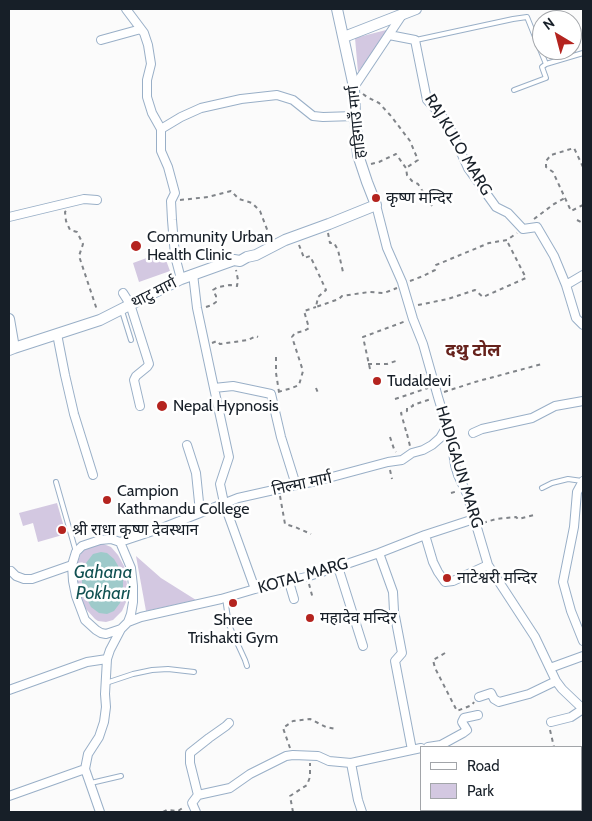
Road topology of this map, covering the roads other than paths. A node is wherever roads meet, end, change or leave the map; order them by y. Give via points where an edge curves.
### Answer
1 (126, 9) edge
2 (337, 9) edge
3 (416, 9) edge
4 (402, 15) junction
5 (141, 29) junction
6 (389, 35) junction
7 (344, 37) junction
8 (101, 40) dead end
9 (415, 40) junction
10 (583, 52) edge
11 (546, 64) junction
12 (354, 87) junction
13 (514, 90) dead end
14 (355, 116) junction
15 (161, 129) junction
16 (97, 200) dead end
17 (376, 205) junction
18 (9, 217) edge
19 (193, 274) junction
20 (583, 276) edge
21 (181, 279) junction
22 (566, 284) junction
23 (123, 293) dead end
24 (126, 307) junction
25 (9, 318) edge
26 (583, 325) edge
27 (57, 334) junction
28 (131, 340) dead end
29 (12, 349) edge
30 (214, 388) junction
31 (583, 401) edge
32 (140, 406) dead end
33 (447, 426) junction
34 (473, 433) dead end
35 (187, 444) dead end
36 (92, 475) dead end
37 (583, 481) edge
38 (56, 482) dead end
39 (296, 485) junction
40 (542, 488) dead end
41 (224, 503) junction
42 (200, 512) junction
43 (475, 522) junction
44 (425, 535) junction
45 (120, 542) junction
46 (76, 552) junction
47 (380, 553) junction
48 (72, 565) junction
49 (488, 565) junction
50 (338, 567) junction
51 (11, 571) dead end
52 (289, 582) junction
53 (256, 589) junction
54 (225, 598) junction
55 (294, 599) dead end
56 (128, 622) junction
57 (121, 629) junction
58 (583, 641) edge
59 (363, 646) dead end
60 (583, 656) edge
61 (108, 659) junction
62 (247, 666) dead end
63 (550, 668) junction
64 (194, 672) dead end
65 (556, 681) junction
66 (106, 683) junction
67 (9, 690) edge
68 (479, 697) road end
69 (583, 709) edge
70 (478, 715) dead end
71 (551, 722) dead end
72 (229, 723) dead end
73 (434, 746) edge
74 (420, 748) edge
75 (412, 750) junction
76 (352, 763) junction
77 (85, 769) junction
78 (121, 776) dead end
79 (91, 783) junction
80 (9, 796) edge
81 (198, 796) junction
82 (100, 812) edge
83 (196, 812) edge
84 (362, 812) edge

1 - 5 street
2 - 7 main road, हाडिगाउँ मार्ग
3 - 4 main road
4 - 6 street
4 - 7 main road
5 - 8 street
5 - 15 street via 148,45 150,64 147,96
6 - 9 street
6 - 12 street
7 - 12 main road, हाडिगाउँ मार्ग
9 - 11 lane via 527,17
9 - 22 street, RAJ KULO MARG via 427,100 447,122 468,168 496,207 508,213 523,229 537,227
10 - 11 lane
11 - 13 lane via 542,67 546,78
12 - 14 main road, हाडिगाउँ मार्ग
14 - 15 street via 313,116 293,100 277,95 201,108
14 - 17 main road, हाडिगाउँ मार्ग via 361,165
15 - 21 street via 161,151 175,193 171,201 175,256
16 - 18 street via 84,199
17 - 19 main road, थाटु मार्ग via 256,255
17 - 33 street, HADIGAUN MARG via 387,248 406,281 413,319 424,344
19 - 21 main road, थाटु मार्ग
19 - 30 street
20 - 22 street
21 - 24 main road, थाटु मार्ग
22 - 26 street, RAJ KULO MARG via 576,318
23 - 24 street
24 - 27 main road, थाटु मार्ग via 100,320
24 - 28 lane
24 - 32 street via 149,364 134,380
25 - 29 main road
27 - 29 main road, थाटु मार्ग
27 - 36 street via 74,414
30 - 39 street via 233,386 275,393 281,437
30 - 41 street via 229,457 220,484
31 - 34 street via 555,406 532,418
33 - 39 street, निल्मा मार्ग via 436,442 402,460
33 - 43 street, HADIGAUN MARG via 455,465
35 - 42 street via 196,473
37 - 40 lane via 568,478
37 - 58 street via 577,492 563,582
38 - 46 lane
39 - 41 street, निल्मा मार्ग
41 - 42 street, निल्मा मार्ग
41 - 53 street
42 - 45 street, निल्मा मार्ग
43 - 44 street, KOTAL MARG
43 - 49 street, HADIGAUN MARG
44 - 47 street, KOTAL MARG
44 - 49 street via 435,567 445,582
45 - 46 street via 111,538 100,540 82,546
45 - 56 street via 131,568 133,586
46 - 48 street
47 - 50 street, KOTAL MARG
47 - 75 street via 393,592 402,653 395,662
48 - 51 street via 32,579 16,576
48 - 57 street via 76,596 85,620 101,633
49 - 63 street, HADIGAUN MARG via 536,637
50 - 52 street, KOTAL MARG
50 - 59 street
52 - 53 street, KOTAL MARG
52 - 55 street
53 - 54 street, KOTAL MARG
54 - 56 street, KOTAL MARG
54 - 62 lane via 229,625
56 - 57 street
57 - 61 street
60 - 63 street
61 - 66 street
61 - 67 street via 87,662
63 - 65 street, HADIGAUN MARG
64 - 66 lane via 152,670
65 - 68 street via 529,694 499,702 491,694
65 - 69 street, HADIGAUN MARG
66 - 77 street via 104,722 88,754
69 - 71 street via 571,717
70 - 73 street via 464,718 462,722 466,730
72 - 81 street via 190,753
74 - 75 street
75 - 76 street
76 - 81 street via 329,761 318,756 286,756 230,788
76 - 84 street
77 - 79 street
77 - 80 street
78 - 79 lane
79 - 82 street
81 - 83 street via 192,803

